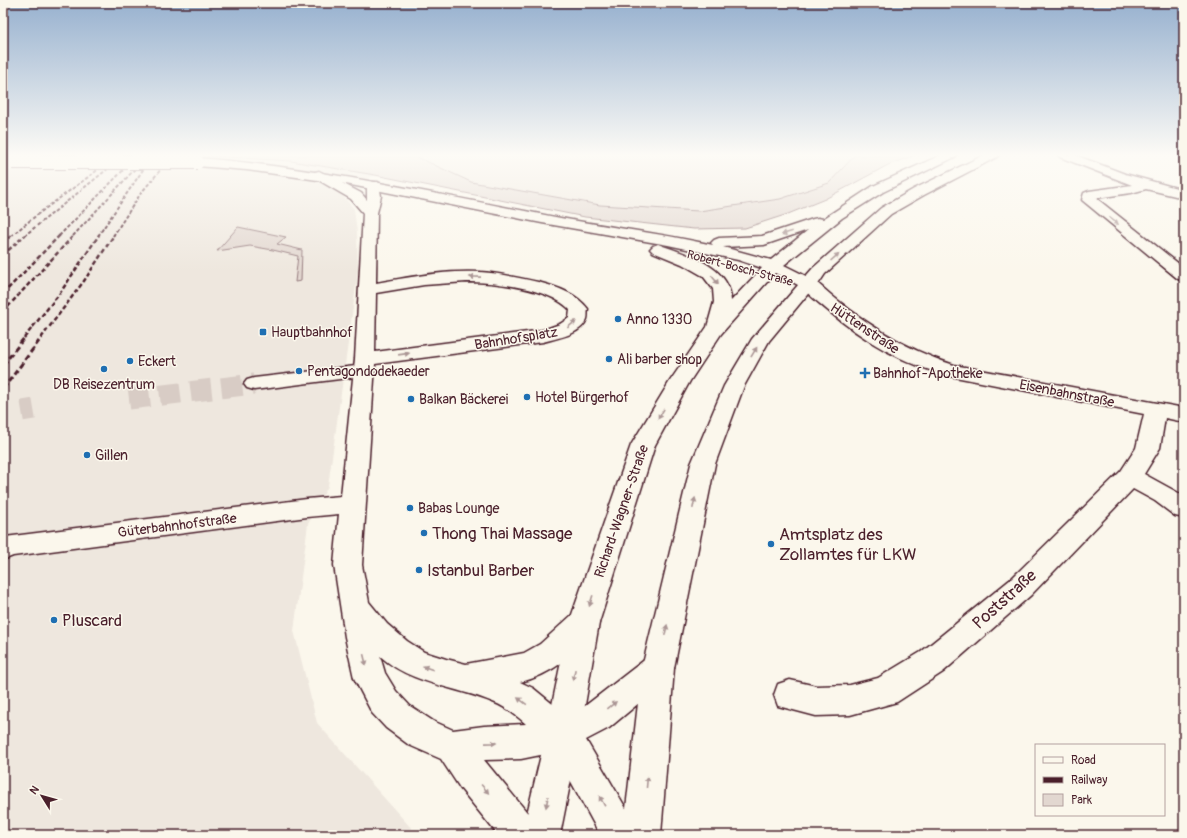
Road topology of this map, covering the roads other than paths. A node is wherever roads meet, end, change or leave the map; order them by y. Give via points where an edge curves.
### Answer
1 (353, 194) edge
2 (375, 194) edge
3 (421, 194) edge
4 (869, 194) edge
5 (917, 194) edge
6 (1094, 194) edge
7 (370, 213) junction
8 (837, 215) junction
9 (592, 229) junction
10 (644, 244) junction
11 (690, 244) junction
12 (768, 271) junction
13 (1184, 276) edge
14 (809, 285) junction
15 (368, 288) junction
16 (714, 331) junction
17 (364, 365) junction
18 (950, 370) joint
19 (254, 384) tunnel mouth
20 (1156, 410) junction
21 (1184, 416) edge
22 (1130, 476) junction
23 (353, 504) junction
24 (1184, 509) edge
25 (3, 550) edge
26 (356, 608) junction
27 (584, 623) junction
28 (658, 668) junction
29 (465, 678) junction
30 (790, 695) dead end
31 (563, 734) junction
32 (452, 747) junction
33 (522, 835) edge
34 (541, 835) edge
35 (620, 835) edge
36 (642, 835) edge

1 - 7 main road
2 - 7 main road
3 - 9 main road, Robert-Bosch-Straße
4 - 8 main road, Richard-Wagner-Straße
14 -> 5 main road via 819,271 886,210
6 -> 13 main road via 1089,196 1089,200
7 - 15 main road
8 -> 11 main road via 764,240
8 - 12 main road, Richard-Wagner-Straße
9 - 10 main road, Robert-Bosch-Straße
9 - 11 main road, Robert-Bosch-Straße
10 - 12 main road, Robert-Bosch-Straße
10 -> 16 main road via 692,262 714,278 723,298
11 - 12 main road, Robert-Bosch-Straße via 745,257
12 - 14 main road, Robert-Bosch-Straße via 788,282
12 - 16 main road, Richard-Wagner-Straße
14 - 18 main road, Hüttenstraße via 831,306 895,348 928,364
28 -> 14 main road via 703,464 734,386 761,339
15 - 17 main road
17 -> 15 main road, Bahnhofsplatz via 543,336 567,328 576,322 579,316 577,305 562,295 514,282 481,277 432,278
16 -> 27 main road, Richard-Wagner-Straße via 680,381 643,445
17 - 19 main road
17 - 23 main road
18 - 20 main road, Eisenbahnstraße
20 - 21 main road, Eisenbahnstraße
20 - 22 main road, Poststraße via 1148,448
22 - 24 main road
22 - 30 main road, Poststraße via 1021,587 932,662 885,691 850,700 816,701
23 - 25 main road, Güterbahnhofstraße via 5,547
23 - 26 main road via 348,565
29 -> 26 main road via 414,663 376,633
26 -> 32 main road via 370,678 384,702 398,717 421,733
27 - 29 main road via 552,654 529,666
27 -> 31 main road, Richard-Wagner-Straße
31 -> 28 main road via 597,717
36 -> 28 main road
31 -> 29 main road via 521,699 501,689
32 -> 31 main road via 521,742
31 -> 34 main road, Richard-Wagner-Straße
35 -> 31 main road
32 -> 33 main road

